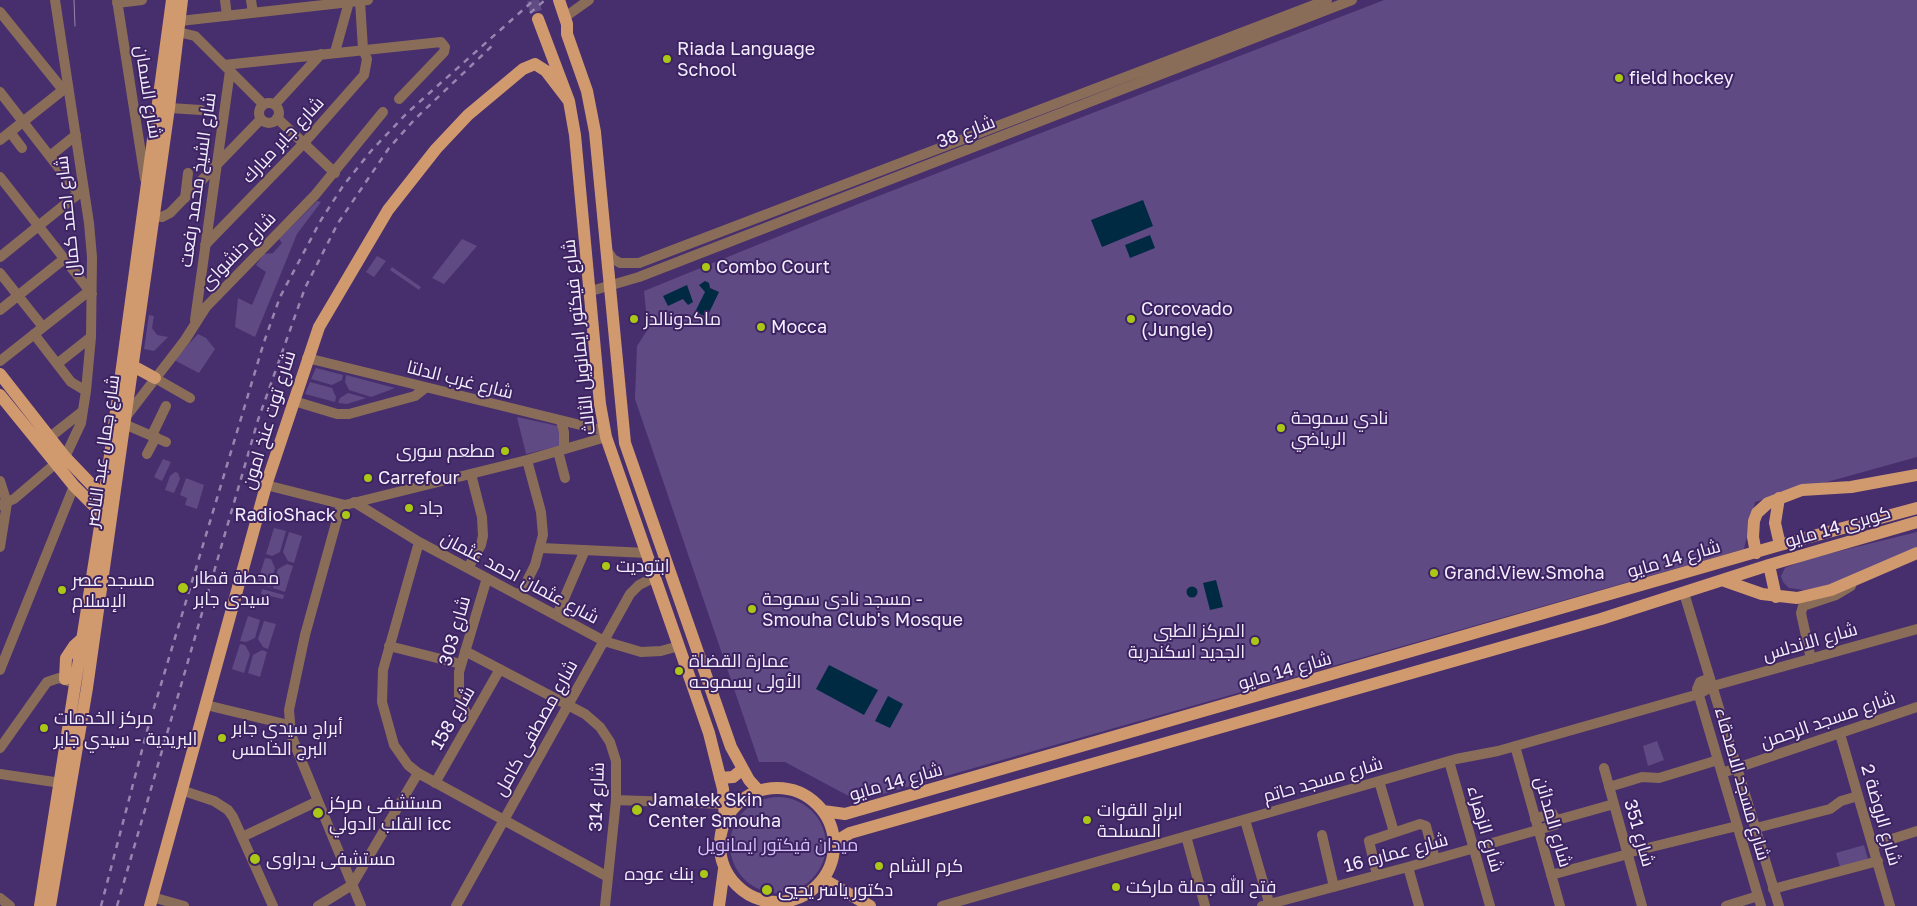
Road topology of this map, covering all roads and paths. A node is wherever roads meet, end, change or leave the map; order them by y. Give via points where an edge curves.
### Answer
1 (142, 0) edge
2 (172, 0) edge
3 (182, 0) edge
4 (225, 0) edge
5 (251, 0) edge
6 (364, 0) edge
7 (550, 0) edge
8 (559, 0) edge
9 (589, 0) edge
10 (1327, 0) edge
11 (1352, 0) edge
12 (54, 1) edge
13 (117, 2) edge
14 (348, 2) junction
15 (0, 12) edge
16 (253, 13) junction
17 (227, 16) junction
18 (565, 17) junction
19 (538, 19) tunnel mouth
20 (179, 26) junction
21 (567, 34) junction
22 (1216, 48) junction
23 (363, 49) junction
24 (335, 52) junction
25 (321, 54) junction
26 (227, 68) junction
27 (65, 88) junction
28 (0, 92) edge
29 (399, 98) dead end
30 (569, 101) junction
31 (263, 104) junction
32 (275, 104) junction
33 (169, 108) junction
34 (200, 110) dead end
35 (383, 112) dead end
36 (278, 118) junction
37 (261, 119) junction
38 (23, 122) junction
39 (10, 132) junction
40 (596, 132) junction
41 (76, 135) junction
42 (575, 135) junction
43 (0, 140) edge
44 (304, 143) junction
45 (22, 148) dead end
46 (50, 156) junction
47 (216, 166) junction
48 (188, 173) dead end
49 (335, 173) junction
50 (0, 178) edge
51 (147, 189) junction
52 (82, 192) junction
53 (185, 198) junction
54 (152, 216) junction
55 (38, 226) junction
56 (205, 244) junction
57 (605, 248) junction
58 (0, 257) edge
59 (64, 259) junction
60 (0, 274) edge
61 (610, 286) junction
62 (591, 291) junction
63 (90, 293) junction
64 (18, 296) junction
65 (0, 310) edge
66 (195, 324) junction
67 (43, 327) junction
68 (34, 334) junction
69 (91, 337) junction
70 (307, 358) junction
71 (0, 361) edge
72 (57, 364) junction
73 (132, 366) junction
74 (0, 374) edge
75 (155, 378) junction
76 (425, 388) junction
77 (86, 391) junction
78 (0, 395) edge
79 (190, 398) dead end
80 (294, 401) junction
81 (166, 406) dead end
82 (83, 411) junction
83 (561, 421) junction
84 (124, 422) junction
85 (605, 434) junction
86 (154, 436) junction
87 (50, 437) junction
88 (166, 442) dead end
89 (561, 450) junction
90 (147, 454) dead end
91 (60, 460) junction
92 (527, 460) junction
93 (470, 474) junction
94 (1917, 475) edge
95 (565, 478) dead end
96 (0, 481) edge
97 (266, 485) junction
98 (74, 486) junction
99 (1779, 498) junction
100 (354, 502) junction
101 (108, 503) junction
102 (4, 504) edge
103 (341, 505) junction
104 (1917, 508) edge
105 (106, 518) junction
106 (1917, 522) edge
107 (419, 542) junction
108 (1780, 545) junction
109 (0, 547) edge
110 (541, 548) junction
111 (585, 550) junction
112 (647, 553) junction
113 (1756, 553) junction
114 (1917, 553) edge
115 (1769, 565) junction
116 (468, 568) junction
117 (655, 577) junction
118 (1863, 577) junction
119 (487, 578) junction
120 (1722, 580) junction
121 (1684, 593) junction
122 (520, 595) junction
123 (1776, 597) junction
124 (557, 615) junction
125 (1917, 629) edge
126 (604, 641) junction
127 (389, 646) junction
128 (679, 646) junction
129 (465, 651) junction
130 (1811, 659) junction
131 (461, 664) junction
132 (500, 669) junction
133 (0, 670) edge
134 (1712, 682) junction
135 (76, 684) junction
136 (1699, 694) junction
137 (206, 705) junction
138 (568, 705) junction
139 (1917, 707) edge
140 (470, 722) junction
141 (289, 725) junction
142 (1142, 730) junction
143 (1840, 734) junction
144 (1516, 746) junction
145 (0, 748) edge
146 (1145, 750) junction
147 (1718, 760) junction
148 (1449, 761) junction
149 (1604, 768) dead end
150 (1738, 768) junction
151 (743, 769) junction
152 (418, 773) junction
153 (0, 774) edge
154 (1722, 774) junction
155 (720, 778) junction
156 (1380, 781) junction
157 (61, 783) junction
158 (435, 783) junction
159 (1609, 786) junction
160 (181, 790) junction
161 (759, 791) junction
162 (1858, 796) junction
163 (616, 800) junction
164 (318, 801) junction
165 (725, 804) junction
166 (1614, 804) junction
167 (823, 811) junction
168 (726, 819) junction
169 (1535, 819) junction
170 (503, 820) junction
171 (1245, 820) junction
172 (1557, 820) junction
173 (1737, 826) junction
174 (1756, 828) junction
175 (1538, 830) junction
176 (1917, 831) edge
177 (1394, 832) junction
178 (1322, 835) dead end
179 (1186, 836) junction
180 (242, 837) junction
181 (1873, 845) junction
182 (834, 848) junction
183 (1472, 848) junction
184 (1628, 854) junction
185 (1435, 859) junction
186 (1878, 861) junction
187 (1408, 867) junction
188 (724, 869) junction
189 (1378, 875) junction
190 (1552, 875) junction
191 (608, 877) junction
192 (823, 880) junction
193 (352, 885) junction
194 (1334, 887) junction
195 (1774, 888) junction
196 (0, 898) edge
197 (151, 901) edge
198 (1759, 901) edge
199 (754, 903) edge
200 (1267, 905) edge
201 (10, 906) edge
202 (40, 906) edge
203 (50, 906) edge
204 (184, 906) edge
205 (273, 906) edge
206 (318, 906) edge
207 (361, 906) edge
208 (456, 906) edge
209 (605, 906) edge
210 (719, 906) edge
211 (870, 906) edge
212 (942, 906) edge
213 (1206, 906) edge
214 (1419, 906) edge
215 (1490, 906) edge
216 (1560, 906) edge
217 (1642, 906) edge
218 (1726, 906) edge
219 (1778, 906) edge
220 (1890, 906) edge

1 - 13 street
2 - 51 main road, شارع جمال عبد الناصر
3 - 20 main road, شارع جمال عبد الناصر
4 - 17 street
5 - 16 street
6 - 14 street
6 - 23 street, شارع جابر مبارك
7 - 21 main road, شارع فيكتور ايمانويل الثالث via 559,24
8 - 18 main road, شارع فيكتور ايمانويل الثالث
9 - 18 street
10 - 22 street, شارع 38
11 - 22 street, شارع 38
12 - 27 street, شارع احمد كمال
13 - 51 street, شارع السمان
14 - 16 street
14 - 24 street
15 - 27 street
16 - 17 street
17 - 20 street
18 - 21 main road, شارع فيكتور ايمانويل الثالث
19 - 30 main road, شارع فيكتور ايمانويل الثالث
20 - 26 street via 195,36
20 - 33 main road, شارع جمال عبد الناصر
21 - 40 main road, شارع فيكتور ايمانويل الثالث via 580,67
22 - 57 street, شارع 38 via 639,263 620,263
22 - 61 street, شارع 38
23 - 24 street
23 - 29 street via 437,41 444,45 444,52
23 - 44 street, شارع جابر مبارك via 367,65 364,75
24 - 25 street
25 - 26 street
25 - 32 street
26 - 31 street
26 - 47 street, شارع الشيخ محمد رفعت
27 - 38 street
27 - 41 street, شارع احمد كمال
28 - 38 street
30 - 42 main road, شارع فيكتور ايمانويل الثالث
30 - 70 main road, شارع توت عنخ امون via 541,66 528,66 450,132 388,210 319,327
31 - 32 street
31 - 37 street via 259,111
32 - 36 street via 279,110
33 - 34 street
33 - 54 main road, شارع جمال عبد الناصر
35 - 49 street, شارع دنشواى
36 - 37 street via 270,123
36 - 44 street
37 - 47 street
38 - 39 street
38 - 46 street
39 - 43 street
39 - 45 street
40 - 42 main road
40 - 57 main road, شارع فيكتور ايمانويل الثالث
41 - 46 street
41 - 52 street, شارع احمد كمال
42 - 62 main road, شارع فيكتور ايمانويل الثالث
44 - 49 street
44 - 56 street, شارع جابر مبارك
46 - 52 street
47 - 53 street
47 - 56 street, شارع الشيخ محمد رفعت
48 - 53 street
49 - 66 street, شارع دنشواى via 211,302
50 - 55 street
51 - 101 main road, شارع جمال عبد الناصر
52 - 55 street
52 - 63 street, شارع احمد كمال via 92,257
53 - 54 street via 167,215
54 - 73 main road, شارع جمال عبد الناصر
55 - 58 street
55 - 59 street
56 - 66 street, شارع الشيخ محمد رفعت
57 - 61 main road, شارع فيكتور ايمانويل الثالث
59 - 63 street
59 - 64 street
60 - 64 street
61 - 62 street, شارع 38
61 - 151 main road, شارع فيكتور ايمانويل الثالث via 625,443 731,747
62 - 85 main road, شارع فيكتور ايمانويل الثالث
63 - 67 street
63 - 69 street, شارع احمد كمال
64 - 65 street
64 - 67 street
66 - 75 street, شارع دنشواى
67 - 68 street
68 - 71 street
68 - 72 street
69 - 72 street
69 - 77 street, شارع احمد كمال
70 - 76 street, شارع غرب الدلتا
70 - 80 main road, شارع توت عنخ امون
72 - 77 street via 71,382
73 - 75 main road
73 - 84 main road, شارع جمال عبد الناصر
74 - 87 main road
75 - 79 street
75 - 84 street, شارع دنشواى
76 - 80 street via 415,396 349,414 337,414
76 - 83 street, شارع غرب الدلتا
77 - 82 street, شارع احمد كمال
78 - 91 main road
80 - 97 main road, شارع توت عنخ امون
81 - 86 street
82 - 87 street
82 - 91 street, شارع احمد كمال via 77,435
83 - 85 street, شارع غرب الدلتا
83 - 89 street via 564,432
84 - 86 street
84 - 101 main road, شارع جمال عبد الناصر
85 - 89 street
85 - 112 main road, شارع فيكتور ايمانويل الثالث
86 - 88 street
86 - 90 street
87 - 91 main road
89 - 92 street
89 - 95 street
91 - 98 main road
91 - 101 main road
91 - 102 street
92 - 93 street
92 - 110 street via 541,512
93 - 100 street
93 - 116 street via 484,536
94 - 99 main road via 1851,487 1802,490
96 - 102 street
97 - 103 street
97 - 137 main road, شارع توت عنخ امون
98 - 105 main road
98 - 133 street
99 - 108 main road via 1775,523
99 - 113 main road via 1761,508 1754,521
100 - 103 street
100 - 107 street, شارع عثمان احمد عثمان
101 - 105 main road, شارع جمال عبد الناصر
102 - 109 street
103 - 141 street via 296,672 288,710
104 - 108 main road, كوبرى 14 مايو
105 - 135 main road, شارع جمال عبد الناصر
105 - 135 main road, شارع جمال عبد الناصر via 84,637 69,652 65,665
106 - 115 main road, كوبرى 14 مايو
107 - 116 street, شارع عثمان احمد عثمان
107 - 127 street
108 - 113 main road, شارع 14 مايو
110 - 111 street
110 - 122 street
111 - 112 street
111 - 124 street
112 - 117 main road, شارع فيكتور ايمانويل الثالث
113 - 142 main road, شارع 14 مايو
114 - 118 main road, شارع 14 مايو
115 - 120 main road, شارع 14 مايو
115 - 123 main road
116 - 119 street, شارع عثمان احمد عثمان
117 - 126 street, شارع مصطفى كامل via 633,590
117 - 128 main road, شارع فيكتور ايمانويل الثالث
118 - 123 main road, شارع 14 مايو via 1807,597
118 - 130 street via 1836,595 1803,606 1801,614
119 - 122 street, شارع عثمان احمد عثمان
119 - 129 street, شارع 303
120 - 121 main road, شارع 14 مايو
120 - 123 main road, شارع 14 مايو
121 - 134 street, شارع مسجد الاصدقاء
121 - 146 main road, شارع 14 مايو
122 - 124 street, شارع عثمان احمد عثمان
124 - 126 street, شارع عثمان احمد عثمان
125 - 130 street, شارع الاندلس
126 - 128 street, شارع عثمان احمد عثمان via 641,652
126 - 138 street, شارع مصطفى كامل
127 - 131 street
127 - 152 street via 382,686 385,718 400,756
128 - 155 main road, شارع فيكتور ايمانويل الثالث via 709,734
129 - 131 street, شارع 303
129 - 132 street, شارع 314
130 - 134 street, شارع الاندلس
131 - 140 street, شارع 303 via 459,697
132 - 138 street, شارع 314
132 - 140 street, شارع 158
134 - 136 street, شارع مسجد حاتم
134 - 150 street, شارع مسجد الاصدقاء
135 - 145 street via 53,680 42,687
135 - 157 main road, شارع جمال عبد الناصر
135 - 203 main road, شارع جمال عبد الناصر
136 - 144 street, شارع مسجد حاتم
136 - 147 street, شارع مسجد الاصدقاء
137 - 141 street
137 - 160 main road, شارع توت عنخ امون
138 - 163 street, شارع 314 via 592,720 610,742 616,760
138 - 170 street, شارع مصطفى كامل
139 - 143 street, شارع مسجد الرحمن
140 - 158 street, شارع 158
141 - 164 street
142 - 146 main road via 1140,738
142 - 167 main road, شارع 14 مايو via 845,814
143 - 150 street, شارع مسجد الرحمن
143 - 162 street, شارع الروضة 2
144 - 148 street, شارع مسجد حاتم
144 - 169 street, شارع المدائن
146 - 182 main road, شارع 14 مايو via 850,833
147 - 154 street, شارع مسجد الاصدقاء
147 - 159 street via 1659,778 1642,777
148 - 156 street, شارع مسجد حاتم
148 - 183 street, شارع الزهراء
149 - 159 street, شارع 351
150 - 154 street, شارع مسجد الرحمن
150 - 174 street, شارع مسجد الاصدقاء
151 - 155 main road via 733,777
151 - 161 main road, شارع فيكتور ايمانويل الثالث
152 - 158 street
152 - 193 street
153 - 157 street
154 - 173 street, شارع مسجد الاصدقاء
155 - 165 main road, شارع فيكتور ايمانويل الثالث
156 - 171 street, شارع مسجد حاتم
156 - 177 street
157 - 202 main road, شارع جمال عبد الناصر
158 - 170 street
159 - 166 street, شارع 351
160 - 180 street via 222,805 234,817
160 - 197 main road, شارع توت عنخ امون
161 - 167 main road via 790,789 804,795
161 - 168 main road via 736,805
162 - 174 street via 1830,809
162 - 181 street, شارع الروضة 2
163 - 165 street
163 - 191 street, شارع 314
164 - 180 street
164 - 193 street
165 - 168 main road, شارع فيكتور ايمانويل الثالث
166 - 172 street
166 - 184 street, شارع 351
167 - 182 main road via 831,826
168 - 188 main road via 719,840
169 - 172 street via 1552,813
169 - 175 street, شارع المدائن
170 - 191 street
170 - 208 street, شارع مصطفى كامل
171 - 179 street, شارع مسجد حاتم
171 - 200 street
172 - 175 street, شارع عماره 16 via 1556,824
173 - 184 street
173 - 198 street, شارع مسجد الاصدقاء
174 - 195 street, شارع مسجد الاصدقاء
175 - 183 street, شارع عماره 16
175 - 190 street, شارع المدائن
176 - 181 street
177 - 185 street via 1424,824
177 - 189 street via 1370,841
178 - 194 street
179 - 212 street, شارع مسجد حاتم
179 - 213 street
180 - 205 street
181 - 186 street, شارع الروضة 2
182 - 192 main road
183 - 185 street, شارع عماره 16
183 - 215 street, شارع الزهراء
184 - 190 street
184 - 217 street, شارع 351
185 - 187 street, شارع عماره 16
186 - 195 street
186 - 220 street, شارع الروضة 2
187 - 189 street, شارع عماره 16
187 - 214 street
188 - 199 main road
188 - 210 main road
189 - 194 street, شارع عماره 16
190 - 216 street, شارع المدائن
191 - 209 street, شارع 314
192 - 199 main road via 794,900
192 - 211 main road
193 - 206 street
193 - 207 street
194 - 200 street, شارع عماره 16
195 - 219 street, شارع مسجد الاصدقاء
196 - 201 street
197 - 204 street
198 - 218 street

